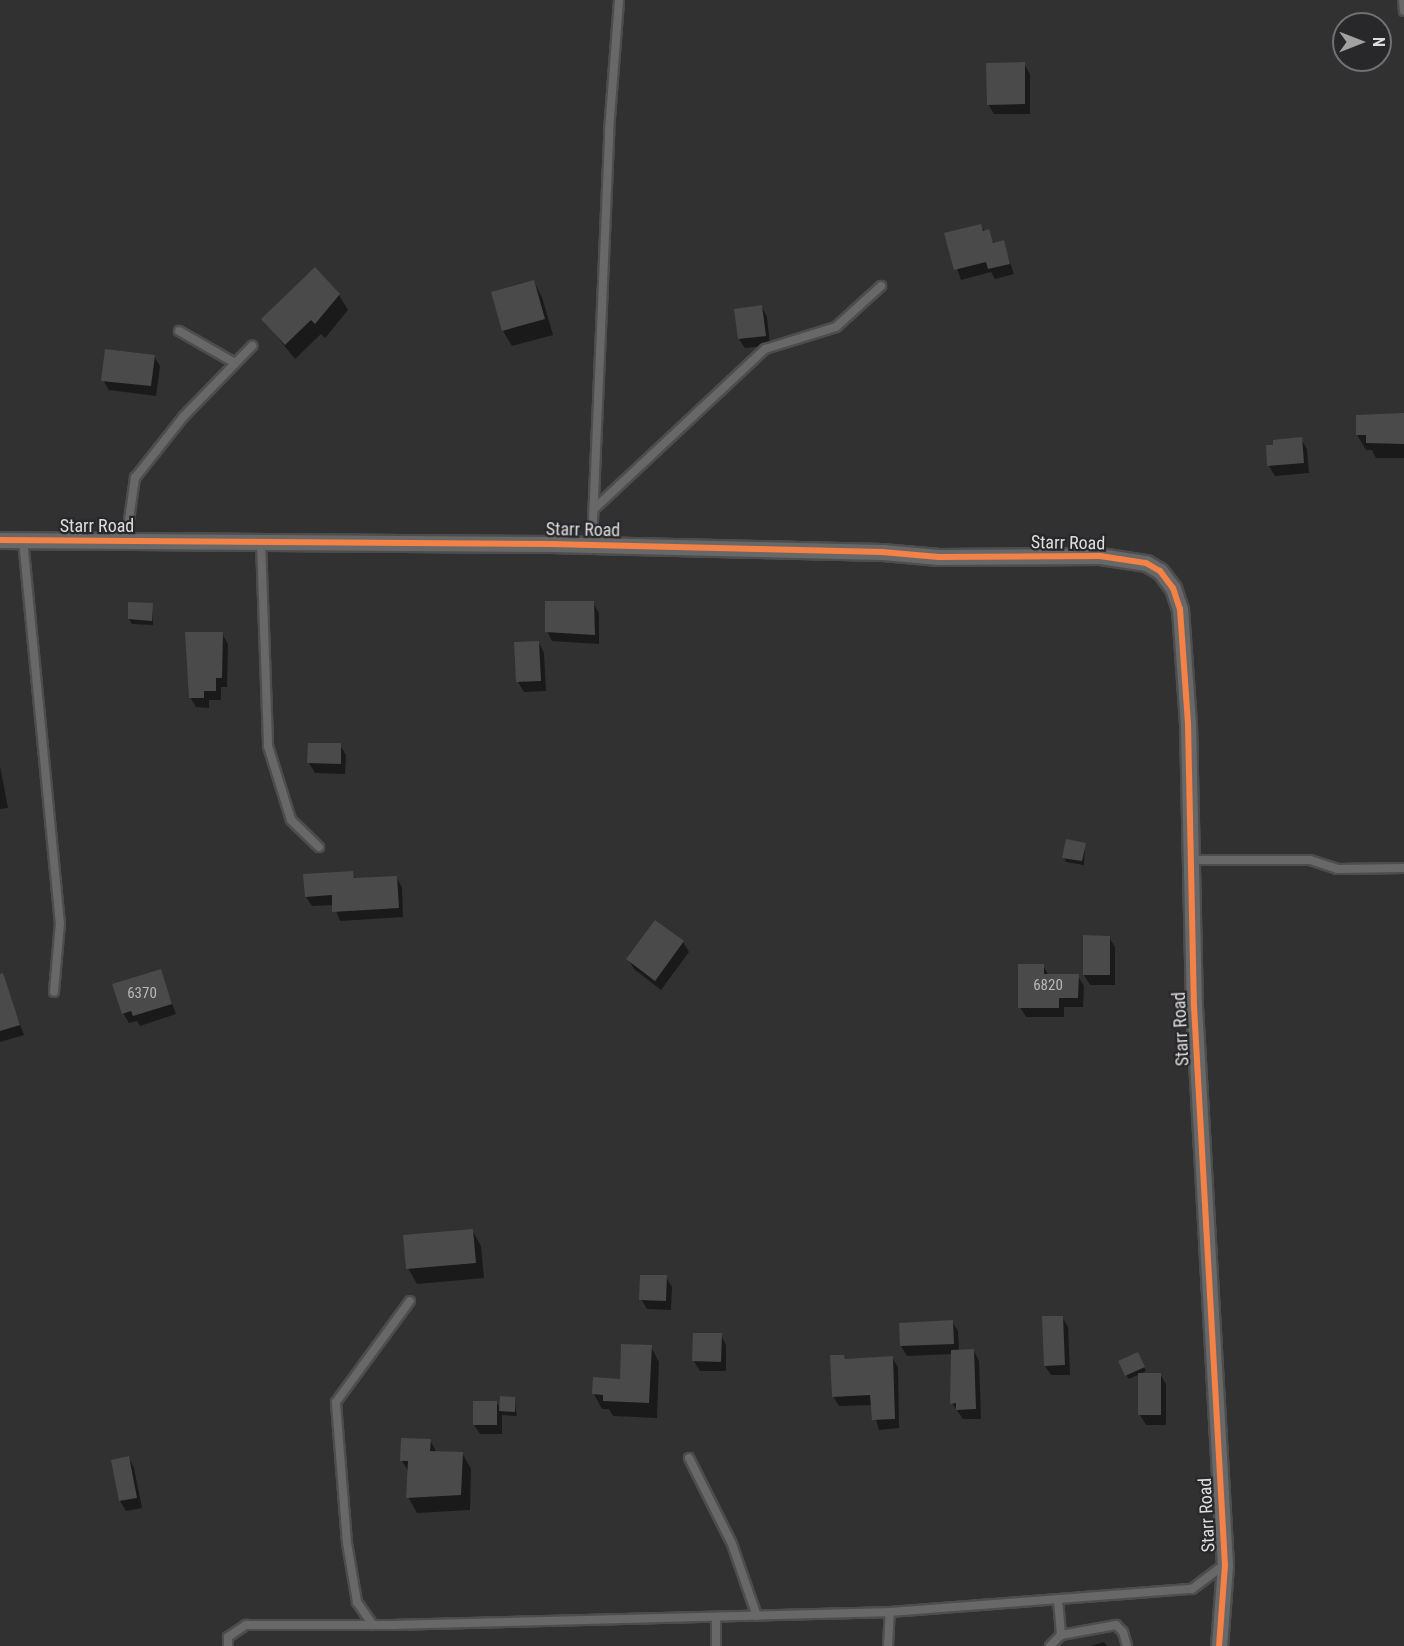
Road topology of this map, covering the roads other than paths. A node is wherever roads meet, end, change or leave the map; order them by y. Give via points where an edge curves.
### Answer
1 (619, 0) edge
2 (1403, 0) edge
3 (1404, 11) edge
4 (881, 286) dead end
5 (179, 332) dead end
6 (252, 346) dead end
7 (235, 363) junction
8 (594, 509) junction
9 (0, 540) edge
10 (23, 540) junction
11 (126, 541) junction
12 (261, 542) junction
13 (592, 545) junction
14 (319, 847) dead end
15 (1191, 860) junction
16 (1404, 868) edge
17 (54, 992) dead end
18 (410, 1301) dead end
19 (689, 1458) dead end
20 (1225, 1565) junction
21 (1058, 1600) junction
22 (890, 1612) junction
23 (757, 1616) junction
24 (716, 1617) junction
25 (373, 1625) junction
26 (1061, 1635) junction
27 (228, 1646) edge
28 (716, 1646) edge
29 (888, 1646) edge
30 (1050, 1646) edge
31 (1127, 1646) edge
32 (1219, 1646) edge

1 - 8 lane via 609,131
2 - 3 lane
4 - 8 lane via 836,327 765,349
5 - 7 lane
6 - 7 lane
7 - 11 lane via 184,416 135,478
8 - 13 lane
9 - 10 street, Starr Road
10 - 11 street, Starr Road
10 - 17 lane via 60,923
11 - 12 street, Starr Road
12 - 13 street, Starr Road
12 - 14 lane via 268,747 291,820
13 - 15 street, Starr Road via 882,552 939,557 1100,556 1146,563 1160,571 1173,588 1180,609
15 - 16 lane via 1310,860 1337,869
15 - 20 street, Starr Road via 1194,1006
18 - 25 lane via 336,1402 347,1543 357,1602
19 - 23 lane via 732,1544
20 - 21 lane via 1192,1589
20 - 32 street, Starr Road
21 - 22 lane
21 - 26 lane
22 - 23 lane
22 - 29 lane
23 - 24 lane
24 - 25 lane
24 - 28 lane
25 - 27 lane via 246,1625 228,1637
26 - 30 lane
26 - 31 lane via 1116,1625

